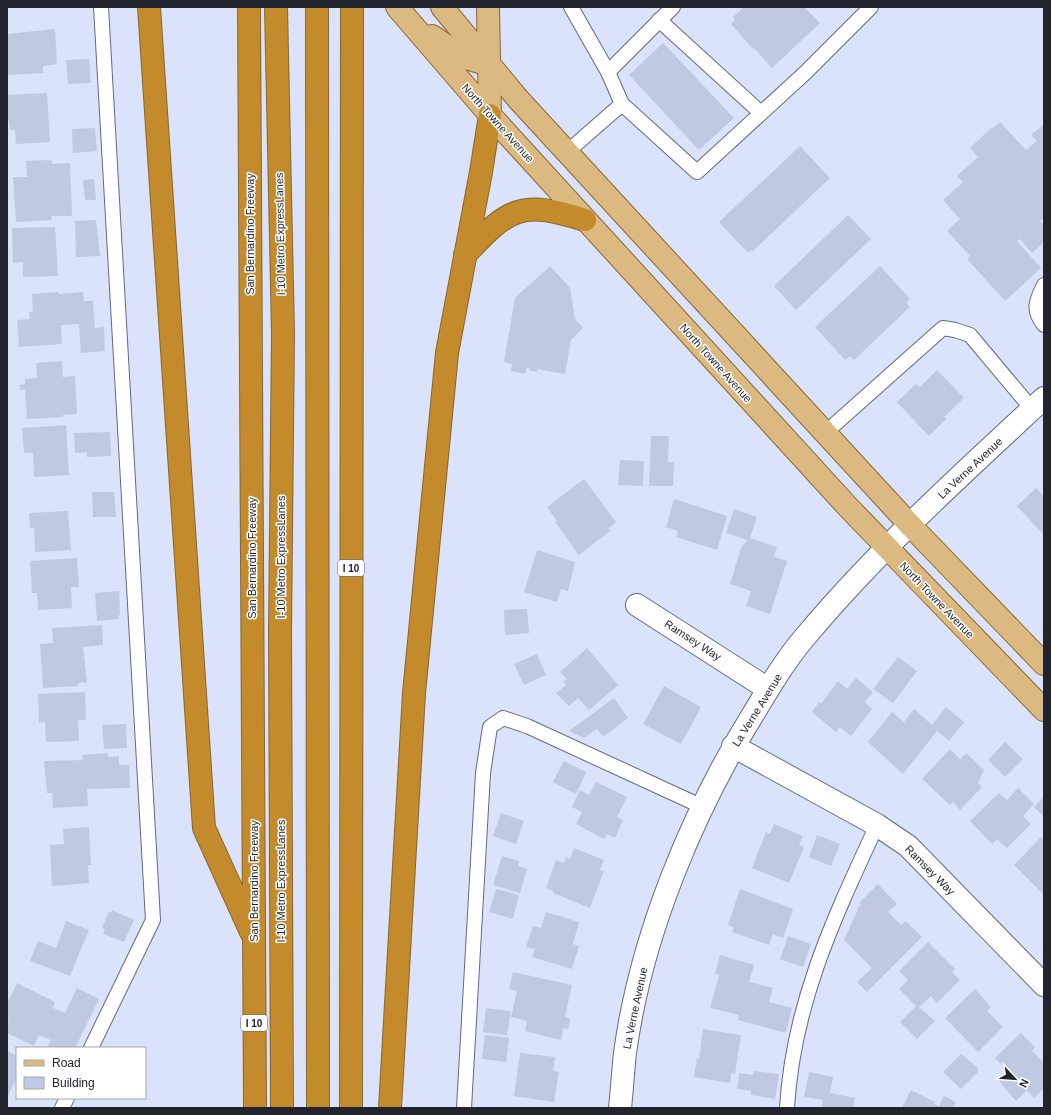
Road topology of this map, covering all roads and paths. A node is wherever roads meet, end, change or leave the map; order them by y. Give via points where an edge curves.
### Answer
1 (101, 7) edge
2 (149, 7) edge
3 (249, 7) edge
4 (276, 7) edge
5 (317, 7) edge
6 (352, 7) edge
7 (442, 7) edge
8 (488, 7) edge
9 (571, 7) edge
10 (673, 7) edge
11 (871, 7) edge
12 (398, 8) edge
13 (660, 20) junction
14 (489, 65) junction
15 (608, 72) junction
16 (622, 104) junction
17 (761, 113) junction
18 (490, 115) junction
19 (567, 152) junction
20 (586, 220) junction
21 (465, 255) junction
22 (1044, 285) edge
23 (1044, 325) edge
24 (1040, 404) edge
25 (825, 433) junction
26 (910, 525) junction
27 (887, 548) junction
28 (637, 604) dead end
29 (1044, 664) edge
30 (768, 689) junction
31 (1044, 710) edge
32 (733, 746) junction
33 (703, 807) junction
34 (877, 825) junction
35 (254, 938) junction
36 (1044, 985) edge
37 (91, 1047) edge
38 (66, 1099) edge
39 (62, 1108) edge
40 (255, 1108) edge
41 (282, 1108) edge
42 (318, 1108) edge
43 (350, 1108) edge
44 (390, 1108) edge
45 (464, 1108) edge
46 (620, 1108) edge
47 (787, 1108) edge

1 - 37 lane via 153,920
2 - 35 highway via 204,828
3 - 35 highway, San Bernardino Freeway / I 10
4 - 41 highway, I-10 Metro ExpressLanes via 282,333
5 - 42 highway
6 - 43 highway, I 10
7 - 14 main road
8 - 14 main road
9 - 15 lane
10 - 13 lane
11 - 17 lane via 806,73
12 - 14 main road via 437,41 463,57
12 - 18 main road, North Towne Avenue
13 - 15 lane
13 - 17 lane
14 - 18 main road
14 - 19 main road
15 - 16 lane
16 - 17 lane via 697,172
16 - 19 lane
18 - 20 main road, North Towne Avenue
18 - 21 highway
19 - 25 main road
20 - 21 highway via 558,211 519,211 506,216 489,229
20 - 27 main road, North Towne Avenue
21 - 44 highway via 447,352 414,693
22 - 23 lane via 1036,302 1039,318
24 - 25 lane via 970,335 943,328
24 - 26 main road, La Verne Avenue
25 - 26 main road
26 - 27 main road, La Verne Avenue
26 - 29 main road
27 - 30 main road, La Verne Avenue via 804,638
27 - 31 main road, North Towne Avenue
28 - 30 main road, Ramsey Way
30 - 32 main road, La Verne Avenue
32 - 33 main road, La Verne Avenue
32 - 34 main road, Ramsey Way
33 - 45 lane via 527,726 503,718 490,727 483,773
33 - 46 main road, La Verne Avenue via 659,915 639,983 625,1051
34 - 36 main road, Ramsey Way via 908,846
34 - 47 lane via 831,923 814,970 789,1073
35 - 40 highway, San Bernardino Freeway / I 10
38 - 39 lane

